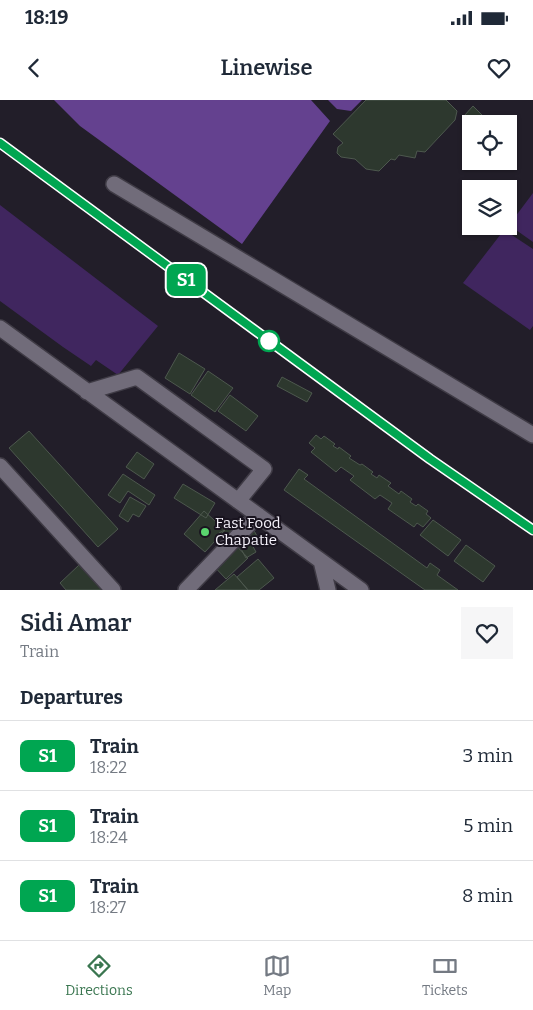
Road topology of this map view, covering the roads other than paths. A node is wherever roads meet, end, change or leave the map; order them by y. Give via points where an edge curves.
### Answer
1 (114, 184) dead end
2 (0, 328) edge
3 (87, 392) junction
4 (533, 435) edge
5 (0, 466) edge
6 (238, 500) junction
7 (258, 515) junction
8 (321, 561) junction
9 (197, 584) edge
10 (113, 590) edge
11 (186, 590) edge
12 (328, 590) edge
13 (361, 590) edge

1 - 4 street
2 - 3 street
3 - 6 street
3 - 6 street via 137,377 153,396 264,469
5 - 10 street
6 - 7 street
7 - 8 street
7 - 9 street
8 - 12 street
8 - 13 street
9 - 11 street

